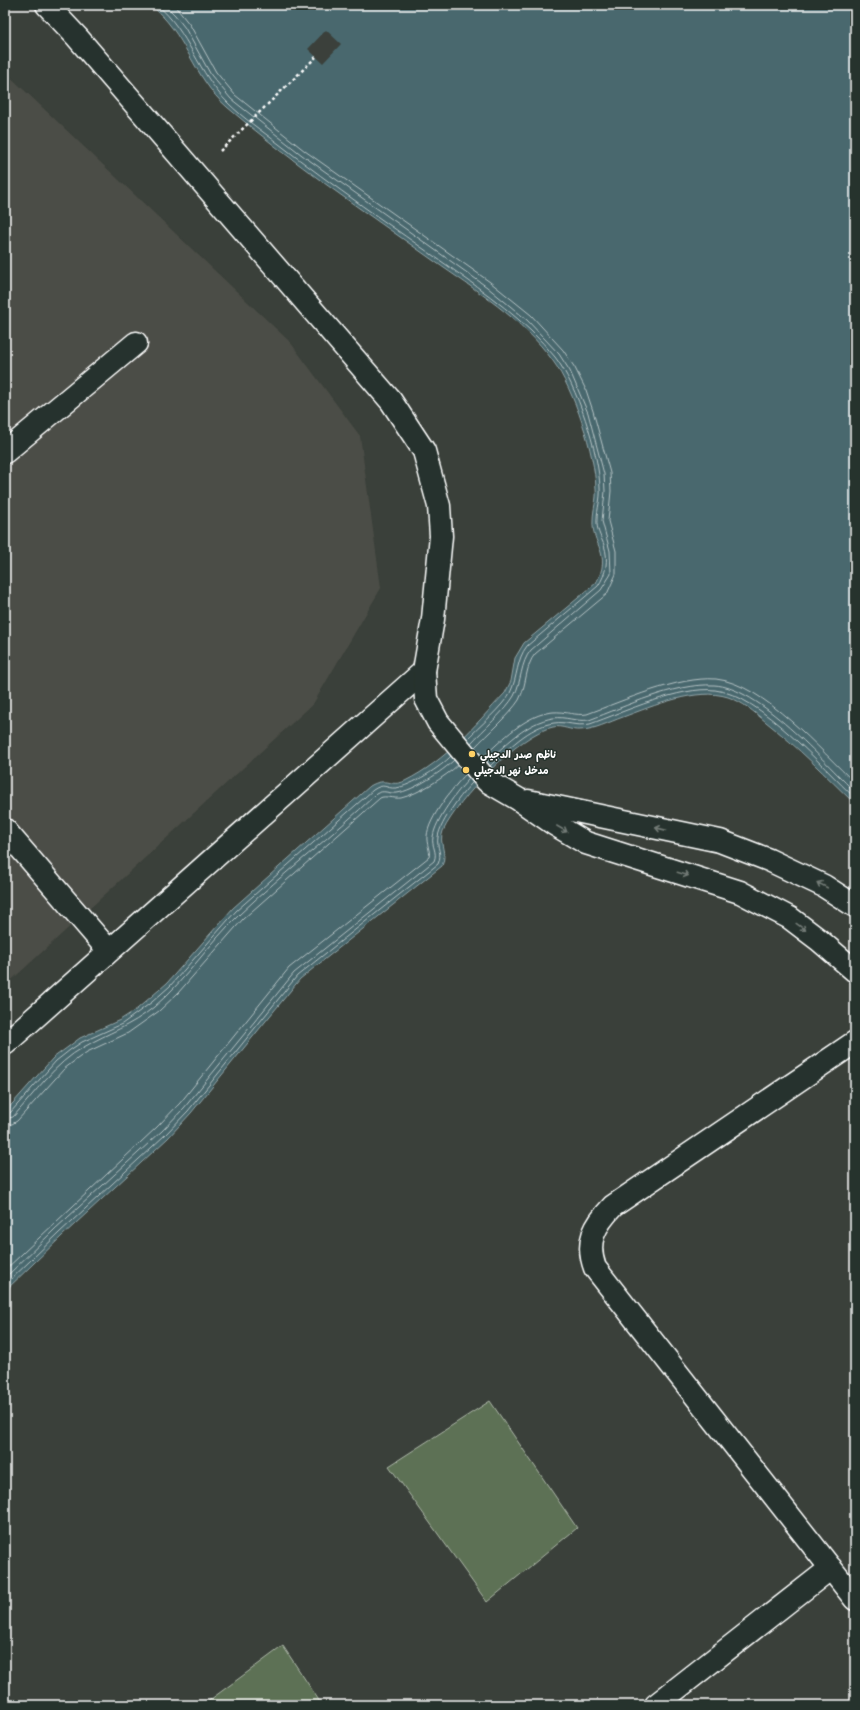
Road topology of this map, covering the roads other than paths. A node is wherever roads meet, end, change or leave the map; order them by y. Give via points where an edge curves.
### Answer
1 (47, 5) edge
2 (136, 343) dead end
3 (5, 452) edge
4 (424, 671) junction
5 (518, 799) junction
6 (5, 830) edge
7 (855, 906) edge
8 (109, 951) junction
9 (855, 971) edge
10 (855, 1042) edge
11 (5, 1044) edge
12 (831, 1568) junction
13 (855, 1599) edge
14 (656, 1705) edge

1 - 4 main road via 77,36 391,401 424,451 439,506 441,536 433,619
2 - 3 main road
4 - 5 main road via 426,699 438,722 487,781
4 - 8 main road
7 -> 5 main road via 824,886 769,860 720,841
5 -> 9 main road via 586,843 740,892 790,918
6 - 8 main road
8 - 11 main road
10 - 12 main road via 613,1206 599,1220 590,1245 595,1268
12 - 13 main road
12 - 14 main road

